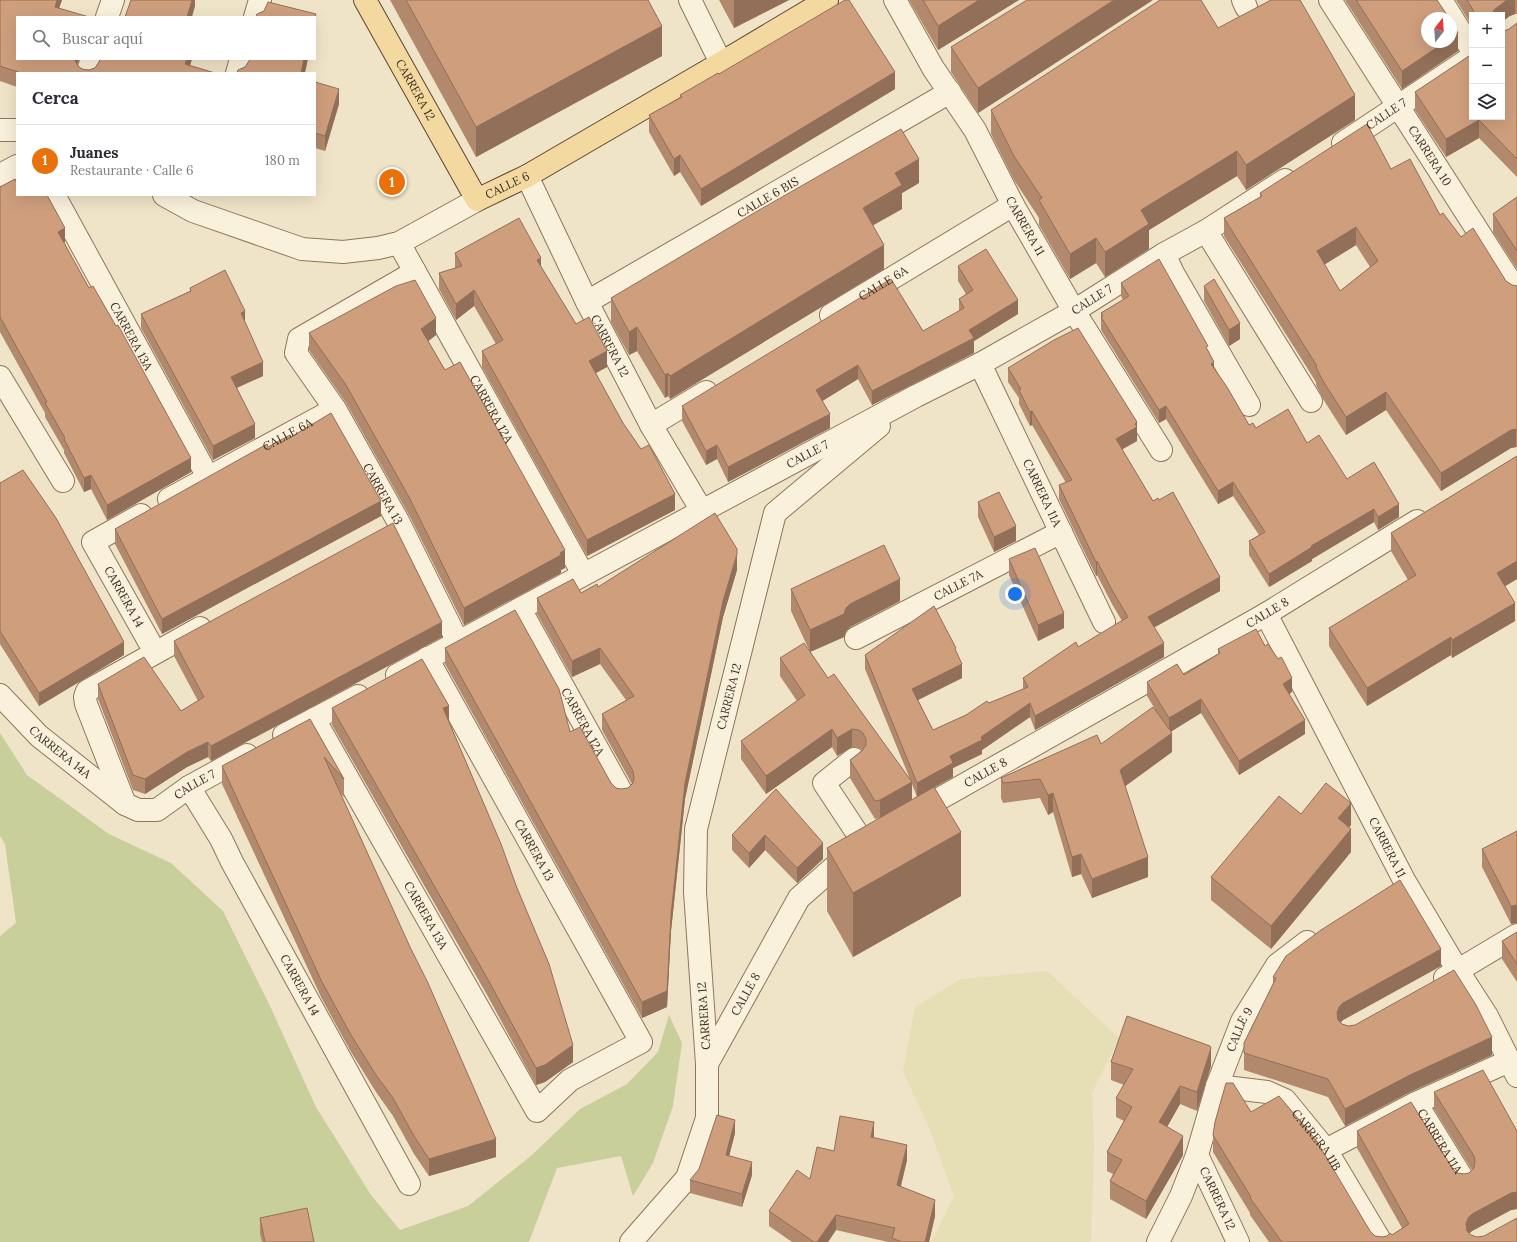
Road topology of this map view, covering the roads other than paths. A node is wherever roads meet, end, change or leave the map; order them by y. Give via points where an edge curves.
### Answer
1 (113, 0) edge
2 (260, 0) edge
3 (365, 0) edge
4 (690, 0) edge
5 (827, 0) edge
6 (895, 0) edge
7 (1330, 0) edge
8 (1441, 0) edge
9 (107, 16) edge
10 (255, 16) edge
11 (1471, 48) edge
12 (953, 56) edge
13 (1469, 59) edge
14 (92, 60) edge
15 (241, 60) edge
16 (721, 63) junction
17 (933, 68) junction
18 (87, 72) edge
19 (237, 72) edge
20 (950, 92) junction
21 (1399, 106) junction
22 (994, 117) edge
23 (0, 130) edge
24 (16, 130) edge
25 (975, 130) junction
26 (1326, 154) edge
27 (16, 167) edge
28 (1299, 171) edge
29 (0, 176) edge
30 (527, 176) junction
31 (55, 196) edge
32 (168, 196) edge
33 (477, 200) junction
34 (196, 203) edge
35 (1013, 205) junction
36 (1206, 231) junction
37 (399, 243) junction
38 (1164, 254) junction
39 (415, 272) junction
40 (1517, 292) edge
41 (587, 302) junction
42 (1074, 311) junction
43 (812, 327) edge
44 (980, 364) junction
45 (0, 377) edge
46 (725, 380) edge
47 (916, 396) junction
48 (1311, 401) dead end
49 (1249, 405) dead end
50 (335, 409) junction
51 (651, 425) junction
52 (1161, 450) dead end
53 (208, 477) junction
54 (63, 481) dead end
55 (1436, 509) edge
56 (702, 511) junction
57 (1061, 532) junction
58 (93, 542) joint
59 (583, 574) junction
60 (520, 609) junction
61 (1266, 614) junction
62 (217, 618) edge
63 (1104, 622) dead end
64 (856, 638) dead end
65 (458, 642) junction
66 (155, 652) junction
67 (427, 658) junction
68 (0, 695) edge
69 (314, 719) junction
70 (854, 759) edge
71 (189, 786) junction
72 (622, 793) edge
73 (125, 804) junction
74 (898, 822) edge
75 (1404, 880) junction
76 (1385, 892) edge
77 (1320, 933) edge
78 (1517, 935) edge
79 (1458, 971) junction
80 (1431, 986) edge
81 (707, 1064) junction
82 (1513, 1069) edge
83 (1217, 1086) junction
84 (1416, 1103) junction
85 (537, 1111) joint
86 (1326, 1150) junction
87 (1197, 1155) junction
88 (1463, 1179) edge
89 (409, 1184) dead end
90 (631, 1242) edge
91 (1158, 1242) edge
92 (1238, 1242) edge
93 (1381, 1242) edge

1 - 9 street
2 - 10 street
3 - 33 main road, CARRERA 12
4 - 16 street
5 - 16 main road, CALLE 6
6 - 17 street, CARRERA 11
7 - 21 street, CARRERA 10
8 - 11 street
12 - 17 street
13 - 21 street, CALLE 7
14 - 18 street
15 - 19 street
16 - 30 main road, CALLE 6
17 - 20 street, CARRERA 11
20 - 25 street, CARRERA 11
20 - 41 street, CALLE 6 BIS
21 - 26 street, CALLE 7
21 - 40 street, CARRERA 10
22 - 25 street
23 - 24 street
25 - 35 street, CARRERA 11
27 - 29 street
28 - 36 street, CALLE 7
30 - 33 main road, CALLE 6
30 - 41 street, CARRERA 12
31 - 53 street, CARRERA 13A
32 - 34 street, CALLE 6
33 - 37 street, CALLE 6
34 - 37 street, CALLE 6 via 302,249 343,252
35 - 42 street, CARRERA 11
35 - 43 street, CALLE 6A
36 - 38 street, CALLE 7
36 - 48 street
37 - 39 street, CARRERA 12A
38 - 42 street, CALLE 7
38 - 49 street
39 - 50 street, CARRERA 13 via 299,339 296,353
39 - 59 street, CARRERA 12A
41 - 51 street, CARRERA 12
42 - 44 street, CALLE 7
42 - 52 street, CARRERA 11
44 - 47 street, CALLE 7
44 - 57 street, CARRERA 11A
45 - 54 street
46 - 51 street
47 - 56 street, CALLE 7
47 - 81 street, CARRERA 12 via 775,513 696,829 695,892
50 - 53 street, CALLE 6A
50 - 65 street, CARRERA 13 via 391,525
51 - 56 street, CARRERA 12
53 - 58 street, CALLE 6A
55 - 61 street, CALLE 8
56 - 59 street, CALLE 7
57 - 63 street, CARRERA 11A
57 - 64 street, CALLE 7A
58 - 66 street, CARRERA 14
59 - 60 street, CALLE 7
60 - 65 street, CALLE 7
60 - 72 street, CARRERA 12A
61 - 74 street, CALLE 8
61 - 75 street, CARRERA 11
62 - 66 street
65 - 67 street, CALLE 7
66 - 73 street via 87,691 85,697
67 - 69 street, CALLE 7
67 - 85 street, CARRERA 13 via 641,1042 570,1080
68 - 73 street, CARRERA 14A via 39,736
69 - 71 street, CALLE 7
69 - 85 street, CARRERA 13A
70 - 81 street, CALLE 8 via 824,783 870,838 799,898
71 - 73 street, CALLE 7 via 157,810 138,810
71 - 89 street, CARRERA 14 via 221,839
75 - 76 street
75 - 79 street, CARRERA 11
77 - 83 street, CALLE 9 via 1278,965 1242,1021
78 - 79 street
79 - 80 street
79 - 82 street, CARRERA 11 via 1487,1016
81 - 90 street, CALLE 8 via 707,1118 688,1178
82 - 84 street
83 - 86 street, CARRERA 11B via 1267,1092 1285,1100
83 - 87 street, CALLE 9
84 - 86 street
84 - 88 street, CARRERA 11A
86 - 93 street, CARRERA 11B
87 - 91 street, CALLE 9 via 1181,1196
87 - 92 street, CARRERA 12

